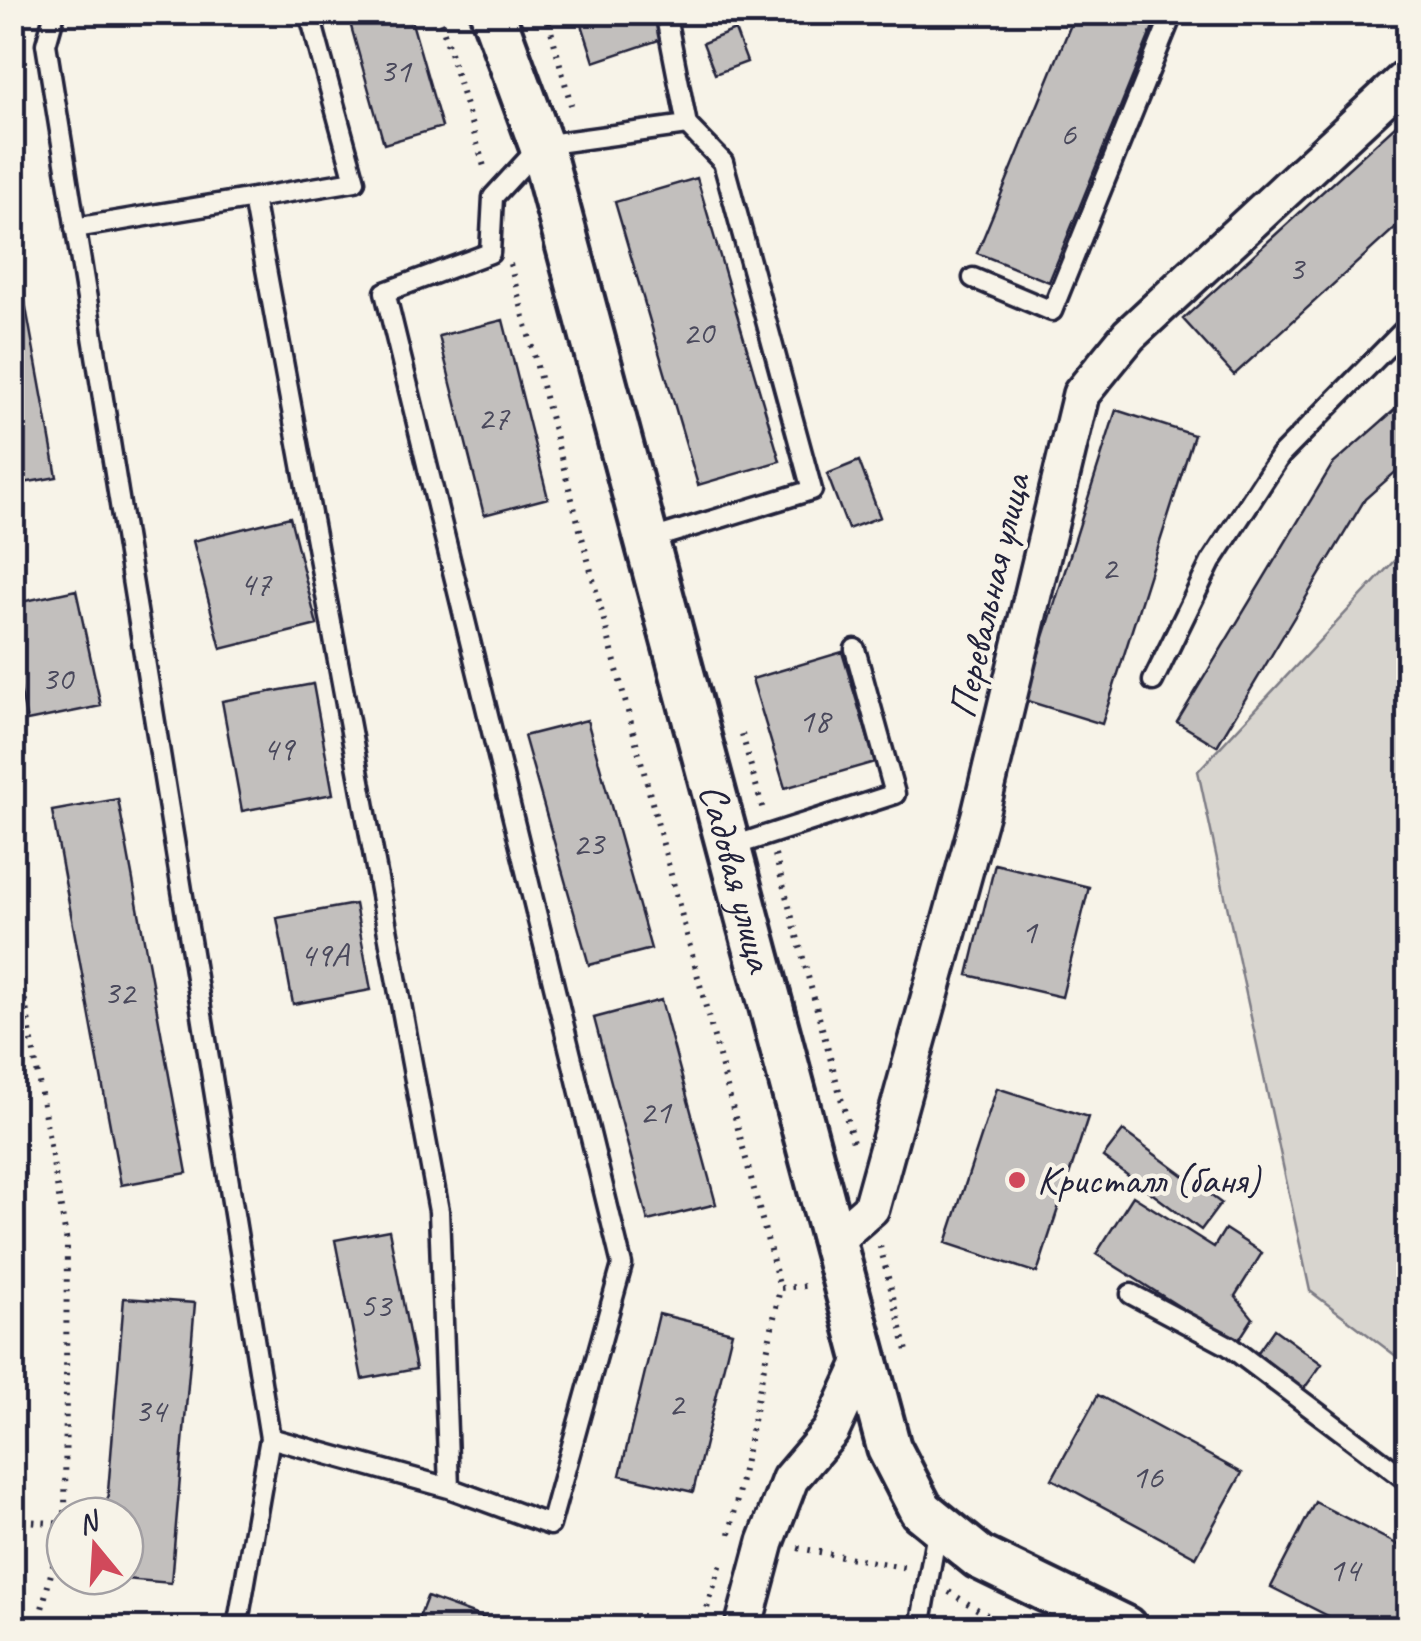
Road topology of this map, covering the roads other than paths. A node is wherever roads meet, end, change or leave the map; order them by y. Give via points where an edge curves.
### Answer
1 (56, 12) edge
2 (309, 12) edge
3 (492, 12) edge
4 (665, 12) edge
5 (1173, 12) edge
6 (1408, 76) edge
7 (687, 125) junction
8 (560, 142) junction
9 (253, 198) junction
10 (75, 228) junction
11 (973, 278) dead end
12 (1408, 326) edge
13 (646, 541) junction
14 (855, 649) dead end
15 (1152, 681) dead end
16 (727, 848) junction
17 (837, 1262) junction
18 (1132, 1294) dead end
19 (864, 1359) junction
20 (831, 1431) junction
21 (270, 1438) junction
22 (888, 1448) junction
23 (1408, 1480) edge
24 (448, 1488) junction
25 (938, 1525) junction
26 (237, 1628) edge
27 (743, 1628) edge
28 (920, 1628) edge
29 (1125, 1628) edge

1 - 10 lane via 46,44
2 - 9 lane via 355,181
3 - 8 street, Садовая улица
4 - 7 lane
5 - 11 lane via 1052,311
6 - 17 street, Перевальная улица via 1130,334 1081,394 980,815 871,1208
7 - 8 lane
7 - 13 lane via 723,162 812,490
8 - 13 street, Садовая улица
8 - 24 lane via 493,197 490,253 385,292 622,1266 550,1526
9 - 10 lane
9 - 24 lane via 439,1211
10 - 21 lane
12 - 15 lane via 1280,456 1211,562
13 - 16 street, Садовая улица
14 - 16 lane via 895,794
16 - 17 street, Садовая улица
17 - 19 street, Садовая улица
18 - 23 lane via 1229,1346
19 - 20 street
19 - 22 street, Садовая улица
20 - 22 street via 855,1432
20 - 27 street via 790,1479
21 - 24 lane
21 - 26 lane
22 - 25 street, Садовая улица via 920,1510
25 - 28 lane
25 - 29 street, Садовая улица via 979,1557

